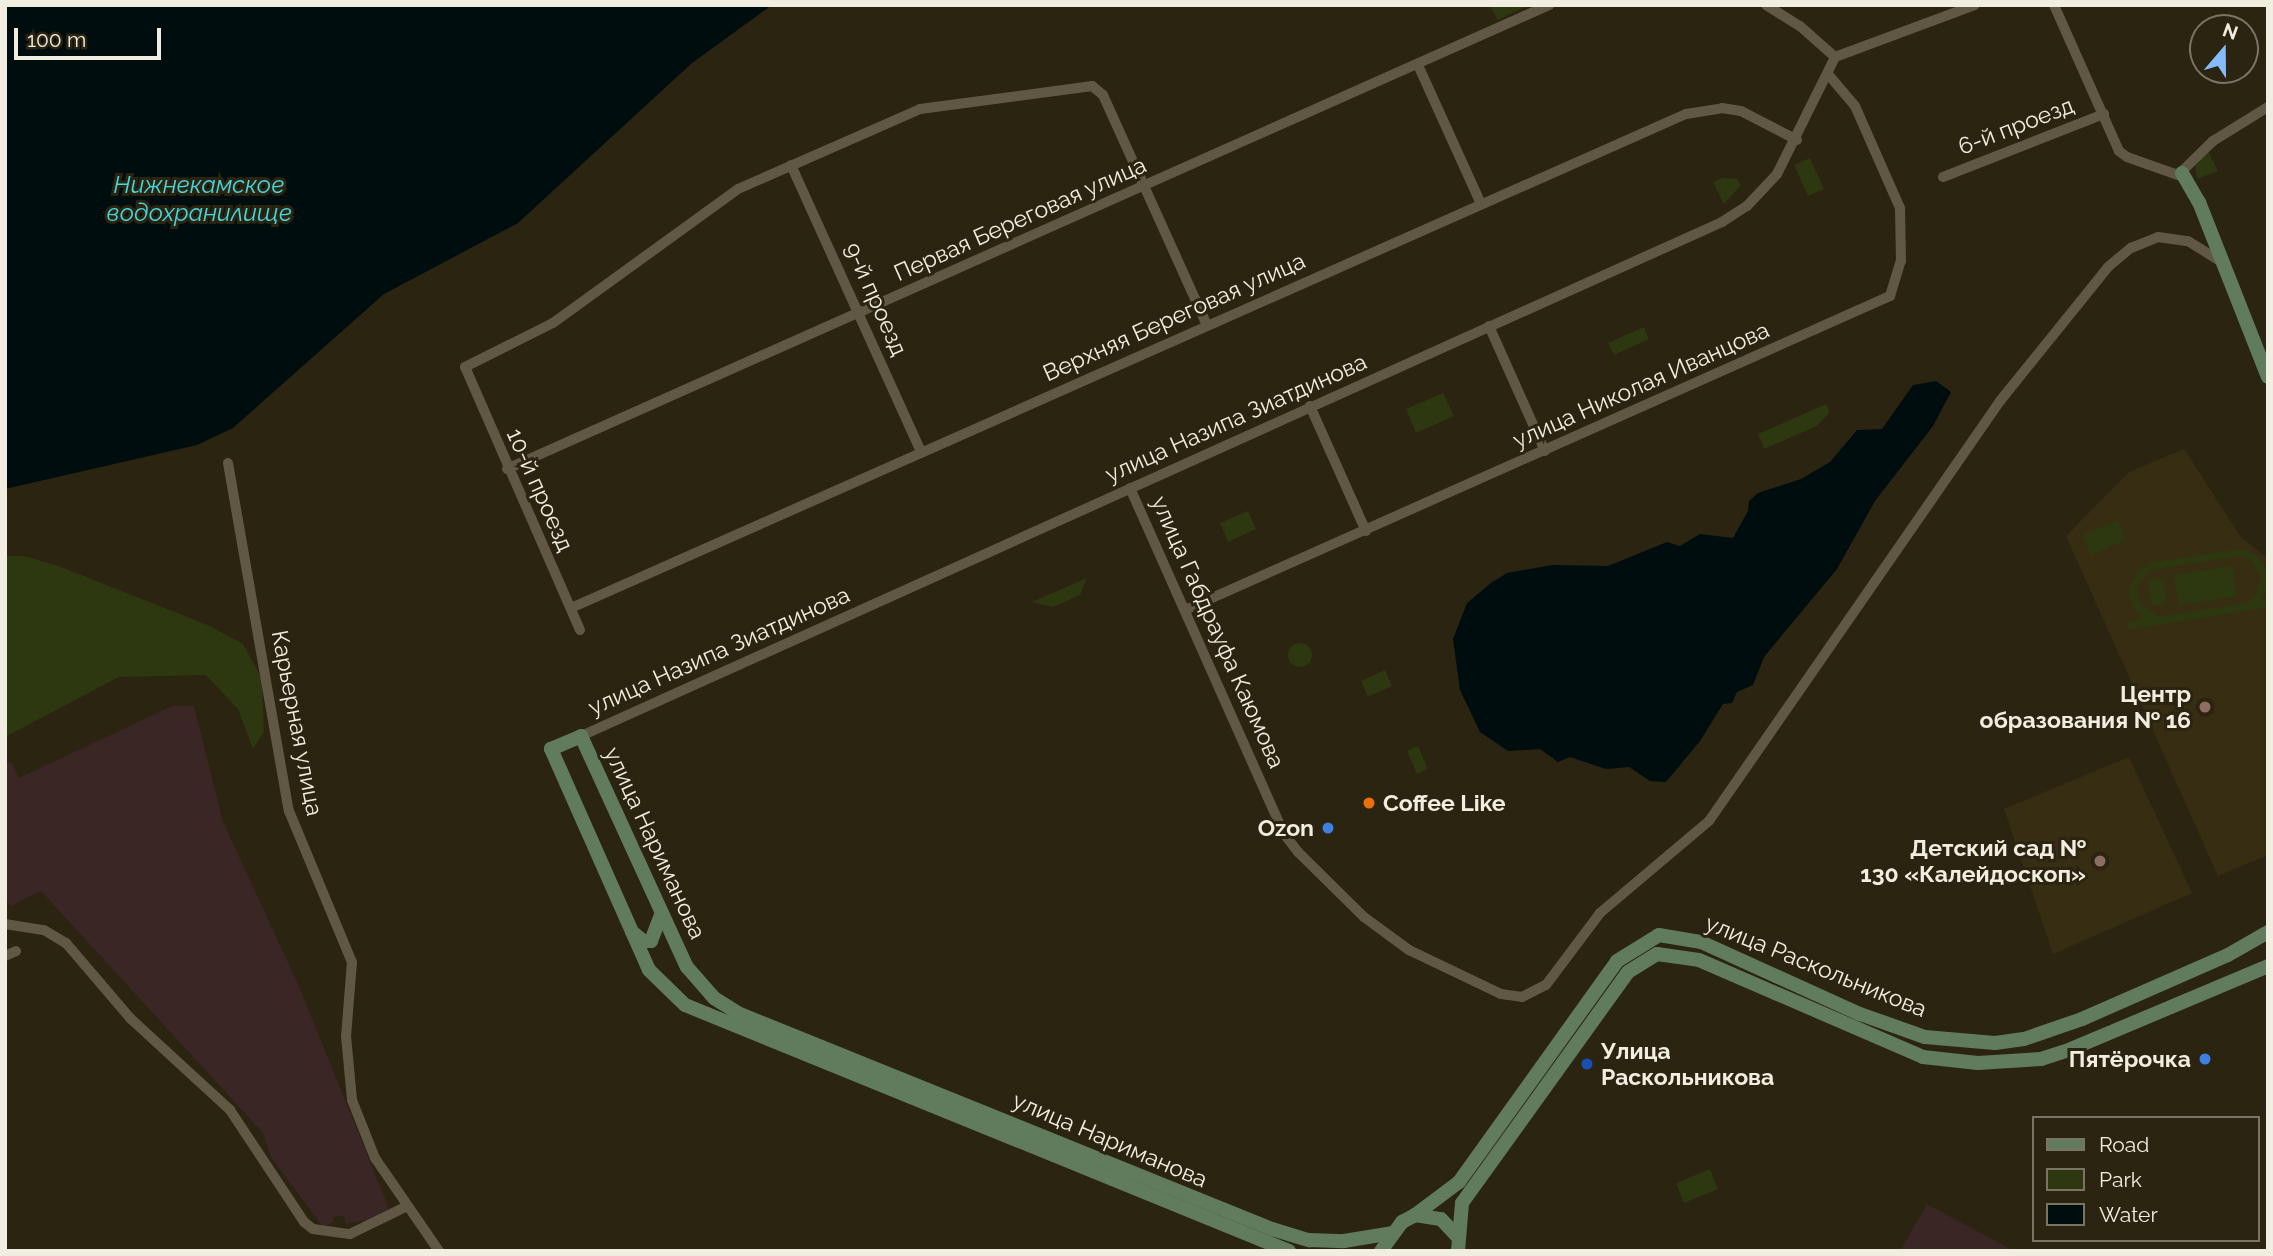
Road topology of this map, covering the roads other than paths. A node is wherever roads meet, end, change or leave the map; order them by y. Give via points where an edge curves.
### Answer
1 (1549, 5) edge
2 (1766, 5) edge
3 (1975, 5) edge
4 (2054, 5) edge
5 (1835, 57) junction
6 (1418, 65) junction
7 (1828, 74) junction
8 (2268, 107) edge
9 (2104, 114) junction
10 (1797, 139) junction
11 (791, 165) junction
12 (2182, 173) junction
13 (1943, 177) dead end
14 (1146, 186) junction
15 (1481, 204) junction
16 (2220, 261) junction
17 (860, 314) junction
18 (1206, 325) junction
19 (1489, 326) junction
20 (2268, 377) edge
21 (1311, 406) junction
22 (1545, 451) junction
23 (921, 452) junction
24 (228, 463) dead end
25 (507, 469) junction
26 (1130, 488) junction
27 (1366, 531) junction
28 (571, 608) junction
29 (1185, 610) junction
30 (580, 629) dead end
31 (581, 736) junction
32 (660, 917) junction
33 (5, 924) edge
34 (629, 928) junction
35 (2266, 934) edge
36 (16, 951) dead end
37 (5, 956) edge
38 (2268, 966) edge
39 (405, 1207) junction
40 (1415, 1215) junction
41 (1393, 1233) junction
42 (1458, 1244) edge
43 (439, 1251) edge
44 (1289, 1251) edge
45 (1381, 1251) edge

1 - 6 street, Первая Береговая улица
2 - 5 street via 1804,29
3 - 5 street
4 - 9 street
5 - 7 street, улица Назипа Зиатдинова
6 - 14 street, Первая Береговая улица
6 - 15 street
7 - 10 street, улица Назипа Зиатдинова
7 - 22 street, улица Николая Иванцова via 1855,106 1900,208 1901,261 1890,296
8 - 12 street via 2213,141
9 - 12 street via 2119,151 2172,175
9 - 13 street, 6-й проезд
10 - 15 street, Верхняя Береговая улица via 1741,111 1704,109 1614,143
10 - 19 street, улица Назипа Зиатдинова via 1766,188 1732,216
11 - 14 street via 933,106 1084,85 1103,95
11 - 17 street, 9-й проезд
11 - 25 street, 10-й проезд via 719,198 565,316 465,367
12 - 16 street via 2199,202
14 - 17 street, Первая Береговая улица
14 - 18 street
15 - 18 street, Верхняя Береговая улица
16 - 20 street
16 - 29 street, улица Габдрауфа Каюмова via 2188,241 2158,237 2131,248 2108,267 2000,401 1709,821 1600,913 1539,991 1522,997 1501,994 1421,957 1382,932 1298,852 1267,794
17 - 23 street, 9-й проезд
17 - 25 street, Первая Береговая улица
18 - 23 street, Верхняя Береговая улица
19 - 21 street, улица Назипа Зиатдинова
19 - 22 street
21 - 26 street, улица Назипа Зиатдинова
21 - 27 street
22 - 27 street, улица Николая Иванцова
23 - 28 street, Верхняя Береговая улица
24 - 39 street, Карьерная улица via 289,811 352,962 346,1036 352,1100 375,1158
25 - 28 street, 10-й проезд
26 - 29 street, улица Габдрауфа Каюмова
26 - 31 street, улица Назипа Зиатдинова
27 - 29 street, улица Николая Иванцова
28 - 30 street, 10-й проезд
31 - 32 street, улица Нариманова
31 - 34 street, улица Нариманова via 551,749
32 - 34 street via 651,941 642,941
32 - 41 street, улица Нариманова via 687,967 705,988 750,1020 1272,1229 1309,1240 1332,1241
33 - 39 street via 44,930 66,943 130,1018 230,1110 304,1223 337,1236
34 - 44 street, улица Нариманова via 649,970 685,1005 715,1020
35 - 40 street, улица Раскольникова via 2082,1019 2024,1039 1995,1043 1947,1041 1906,1030 1701,942 1659,935 1616,961 1459,1182
36 - 37 street
38 - 42 street, улица Раскольникова via 2051,1056 1966,1063 1897,1048 1699,960 1657,954 1628,972 1474,1187 1458,1214
39 - 43 street, Карьерная улица
40 - 41 street, улица Раскольникова
40 - 42 street via 1441,1219
41 - 45 street

